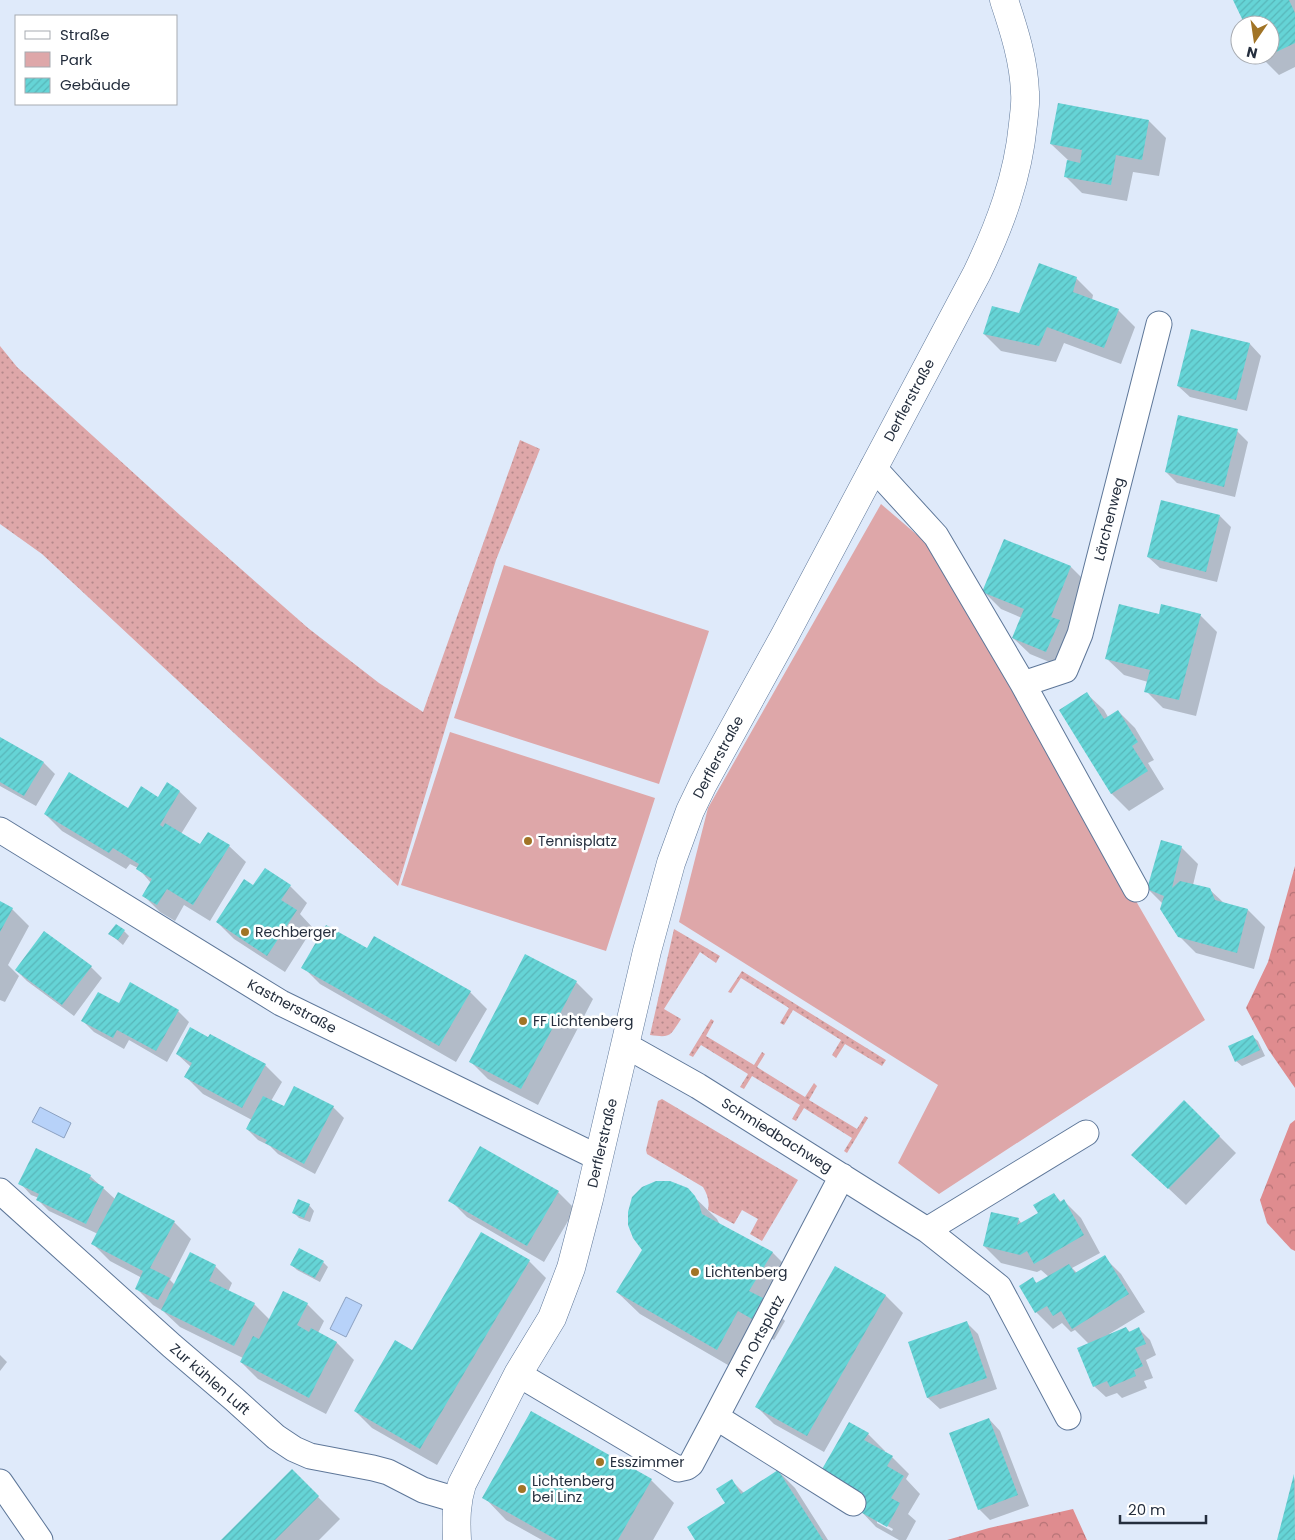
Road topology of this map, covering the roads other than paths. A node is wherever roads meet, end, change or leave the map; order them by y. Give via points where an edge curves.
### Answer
1 (1004, 0) edge
2 (1159, 324) dead end
3 (873, 467) junction
4 (1023, 684) junction
5 (0, 830) edge
6 (1136, 889) dead end
7 (625, 1045) junction
8 (1086, 1133) dead end
9 (599, 1158) junction
10 (842, 1176) junction
11 (0, 1191) edge
12 (927, 1230) junction
13 (518, 1374) junction
14 (716, 1417) junction
15 (1068, 1417) dead end
16 (0, 1482) edge
17 (457, 1500) junction
18 (853, 1504) dead end
19 (40, 1540) edge
20 (457, 1540) edge

1 - 3 street, Derflerstraße via 1020,53 1026,95 1022,141 1013,183 1001,220 977,273
2 - 4 street, Lärchenweg via 1080,634 1065,670
3 - 4 street via 936,536
3 - 7 street, Derflerstraße via 690,811 664,887
4 - 6 street
5 - 9 street, Kastnerstraße via 281,1004
7 - 9 street, Derflerstraße
7 - 10 street, Schmiedbachweg via 698,1086
8 - 12 street
9 - 13 street, Derflerstraße via 571,1268 552,1318
10 - 12 street, Schmiedbachweg
10 - 14 street, Am Ortsplatz
11 - 17 street, Zur kühlen Luft via 276,1437 310,1456 388,1472 423,1490
12 - 15 street, Schmiedbachweg via 999,1287
13 - 14 street, Am Ortsplatz via 678,1470 691,1464
13 - 17 street, Derflerstraße via 473,1461
14 - 18 street
16 - 19 street
17 - 20 street, Derflerstraße

